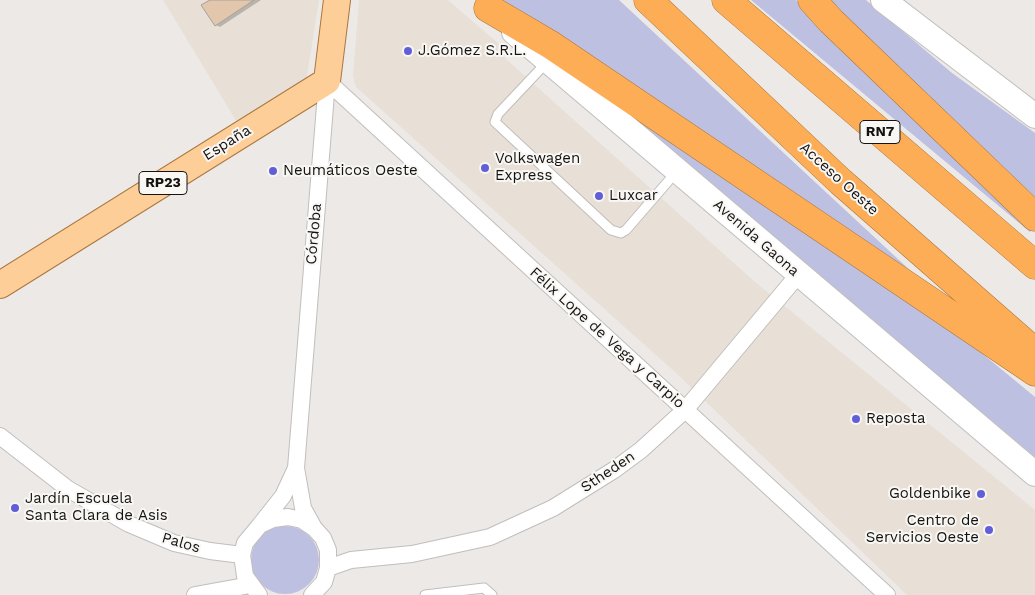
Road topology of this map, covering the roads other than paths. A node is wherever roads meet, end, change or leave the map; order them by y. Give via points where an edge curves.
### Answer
1 (337, 0) edge
2 (648, 0) edge
3 (726, 0) edge
4 (812, 0) edge
5 (883, 0) edge
6 (484, 4) edge
7 (547, 62) junction
8 (327, 81) junction
9 (1035, 116) edge
10 (677, 172) junction
11 (1035, 217) edge
12 (1035, 264) edge
13 (798, 274) junction
14 (0, 285) edge
15 (1035, 352) edge
16 (1035, 372) edge
17 (686, 410) junction
18 (0, 436) edge
19 (296, 468) junction
20 (1035, 474) edge
21 (260, 525) junction
22 (314, 528) junction
23 (328, 550) junction
24 (242, 555) junction
25 (351, 560) junction
26 (328, 568) junction
27 (254, 590) edge
28 (195, 595) edge
29 (314, 595) edge
30 (425, 595) edge
31 (492, 595) edge
32 (887, 595) edge

1 - 8 main road, Córdoba
2 - 15 highway, Acceso Oeste via 841,182
3 - 12 highway, RN7
4 - 11 highway
5 - 9 street
6 - 7 street, Avenida Gaona
6 - 16 highway via 551,45
7 - 10 street, Avenida Gaona
7 - 10 lane via 498,114 495,122 611,230 621,233 626,230
8 - 14 main road, España / RP23
8 - 17 street, Félix Lope de Vega y Carpio
8 - 19 street, Córdoba
10 - 13 street, Avenida Gaona
13 - 17 street, Stheden
13 - 20 street, Avenida Gaona
17 - 25 street, Stheden via 614,470 522,524 452,547
17 - 32 street, Félix Lope de Vega y Carpio
18 - 24 street, Palos via 68,488 129,524 174,543
19 - 21 street, Córdoba via 282,496
19 - 22 street, Córdoba via 303,508
21 - 22 street via 288,517 302,520
21 - 24 street, Córdoba via 252,533
22 - 23 street, Córdoba
23 - 25 street, Stheden
23 - 26 street
24 - 27 street via 242,565
25 - 26 street, Stheden
26 - 29 street via 324,582
27 - 28 street
30 - 31 lane via 484,588

